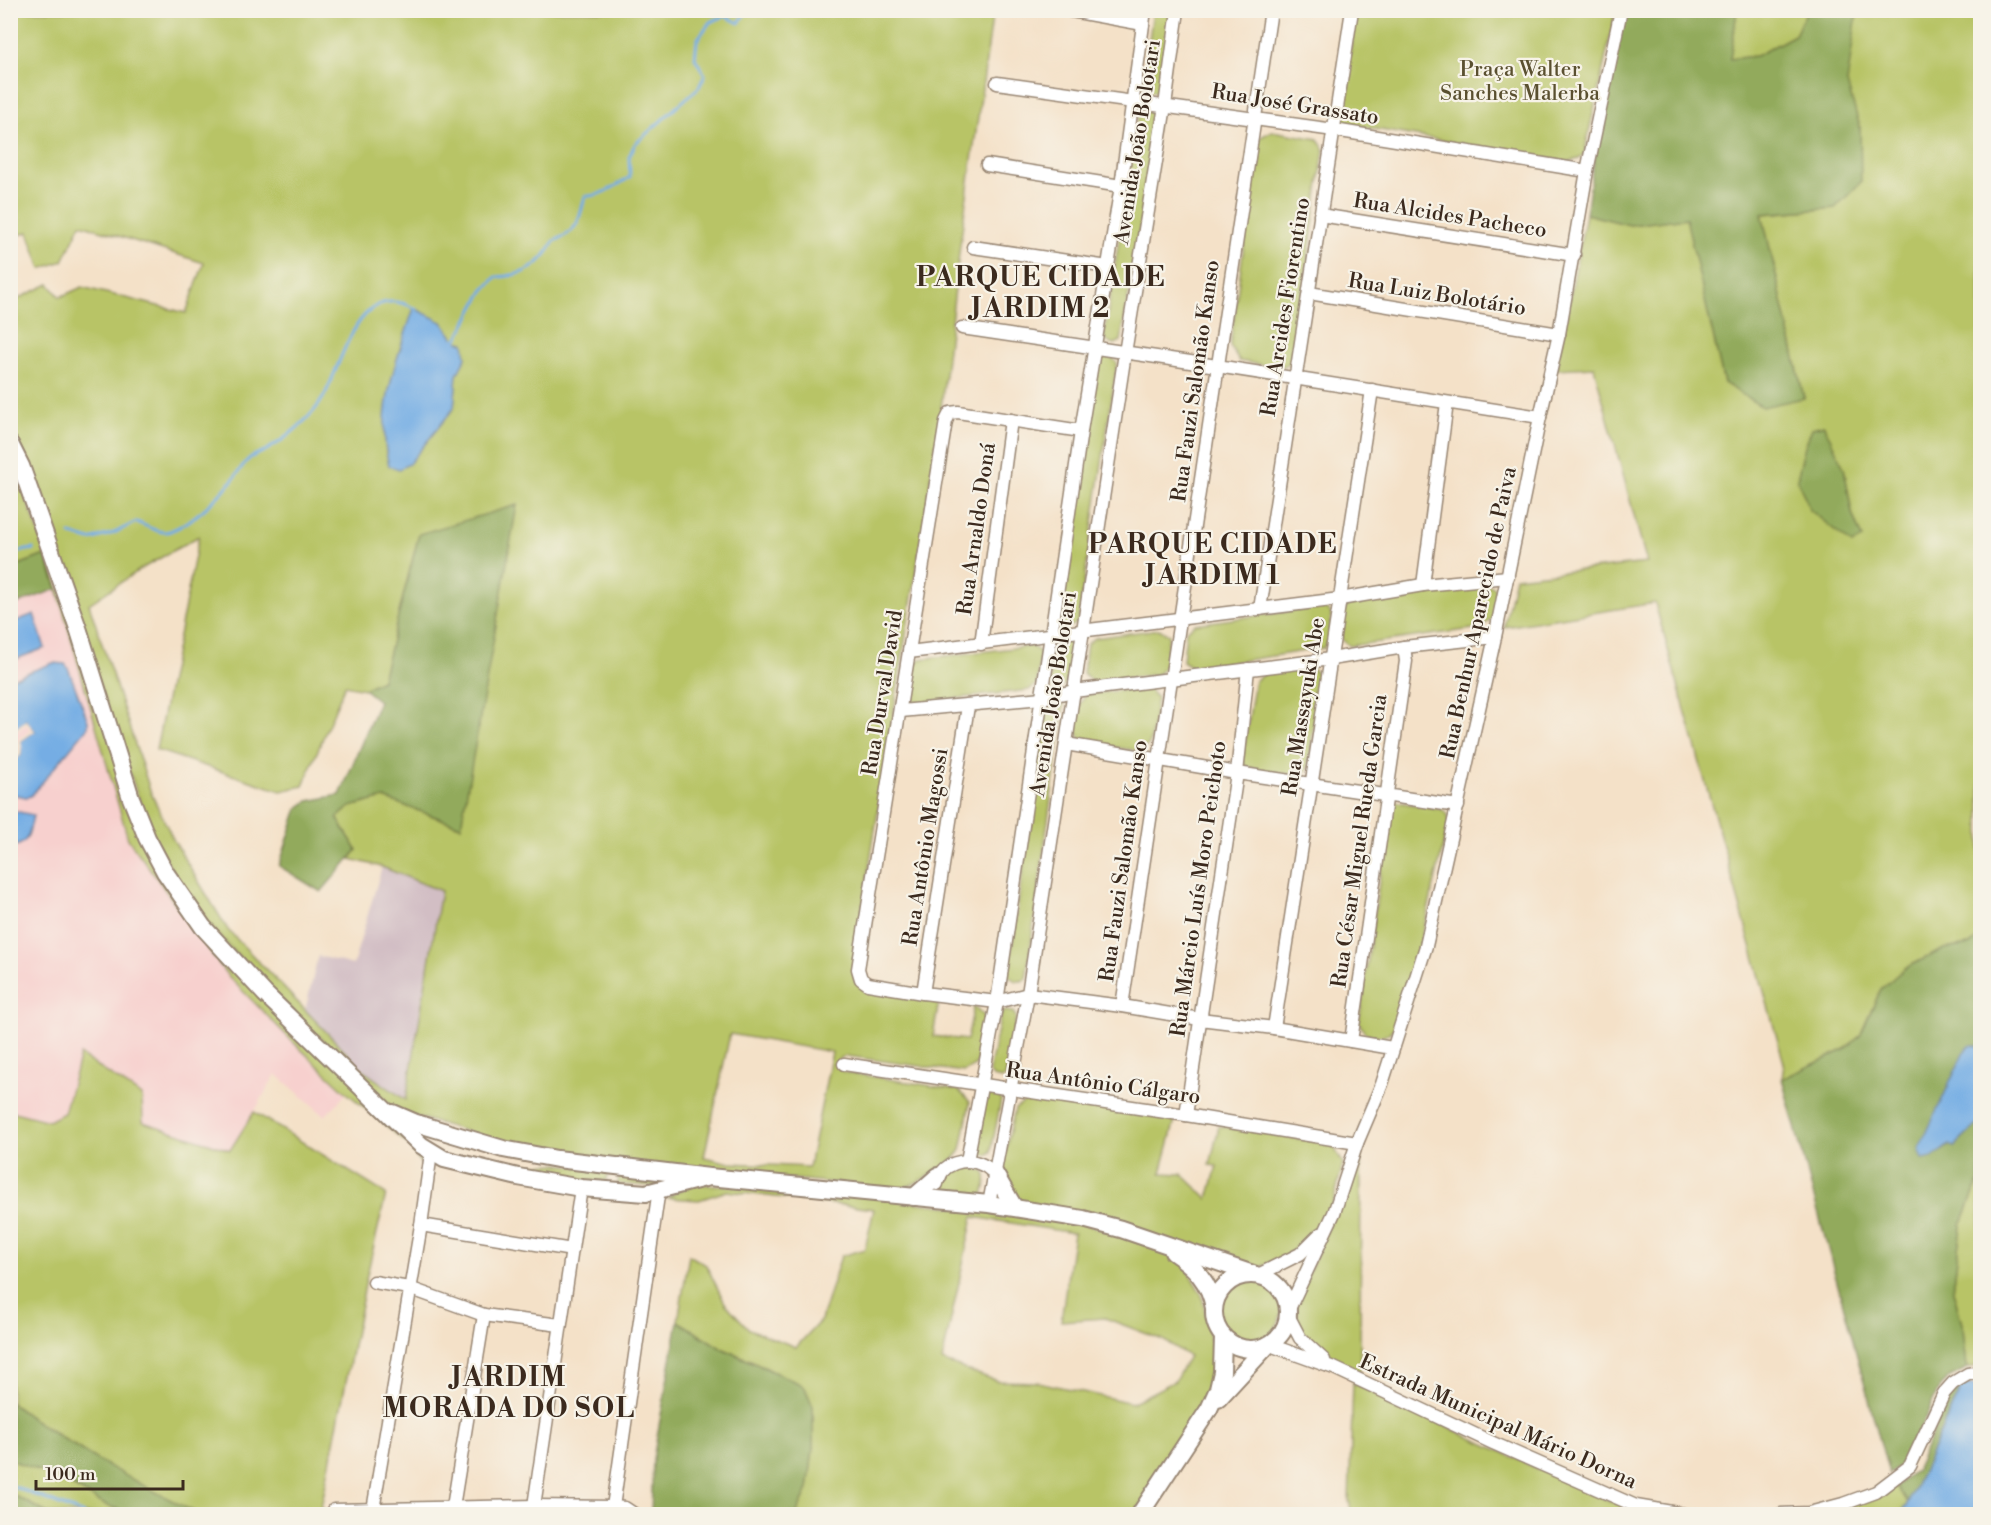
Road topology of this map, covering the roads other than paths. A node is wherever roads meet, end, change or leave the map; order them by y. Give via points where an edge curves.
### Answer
1 (1066, 10) edge
2 (1145, 10) edge
3 (1178, 10) edge
4 (1271, 10) edge
5 (1352, 10) edge
6 (1621, 10) edge
7 (1143, 24) junction
8 (997, 83) dead end
9 (1133, 101) junction
10 (1165, 106) junction
11 (1255, 119) junction
12 (1334, 130) junction
13 (987, 165) dead end
14 (1587, 171) junction
15 (1121, 186) junction
16 (1320, 215) junction
17 (972, 247) dead end
18 (1574, 255) junction
19 (1107, 267) junction
20 (1309, 294) junction
21 (963, 328) dead end
22 (1559, 334) junction
23 (1095, 349) junction
24 (1125, 353) junction
25 (1217, 366) junction
26 (1295, 378) junction
27 (1371, 390) junction
28 (1447, 403) junction
29 (1540, 417) junction
30 (1011, 420) junction
31 (1081, 431) junction
32 (10, 444) edge
33 (1508, 577) junction
34 (1424, 585) junction
35 (1340, 599) junction
36 (1260, 609) junction
37 (1181, 620) junction
38 (1083, 630) junction
39 (1051, 635) junction
40 (1495, 637) junction
41 (981, 644) junction
42 (1404, 647) junction
43 (909, 652) junction
44 (1331, 659) junction
45 (1248, 669) junction
46 (1171, 679) junction
47 (1074, 691) junction
48 (1042, 698) junction
49 (968, 706) junction
50 (901, 711) junction
51 (1065, 744) junction
52 (1158, 760) junction
53 (1237, 773) junction
54 (1313, 783) junction
55 (1387, 795) junction
56 (1458, 806) junction
57 (923, 993) junction
58 (1028, 994) junction
59 (997, 1002) junction
60 (1122, 1006) junction
61 (1200, 1019) junction
62 (1274, 1028) junction
63 (1351, 1041) junction
64 (1392, 1048) junction
65 (843, 1064) dead end
66 (982, 1086) junction
67 (1011, 1089) junction
68 (385, 1108) junction
69 (1186, 1115) junction
70 (1357, 1143) junction
71 (431, 1153) junction
72 (557, 1159) junction
73 (967, 1161) junction
74 (612, 1165) junction
75 (491, 1170) junction
76 (995, 1174) junction
77 (938, 1176) junction
78 (708, 1177) junction
79 (581, 1188) junction
80 (659, 1189) junction
81 (609, 1190) junction
82 (914, 1197) junction
83 (935, 1199) junction
84 (989, 1204) junction
85 (1014, 1207) junction
86 (1334, 1213) junction
87 (421, 1225) junction
88 (1157, 1242) junction
89 (572, 1250) junction
90 (1256, 1275) junction
91 (374, 1282) dead end
92 (409, 1288) junction
93 (1214, 1308) junction
94 (1289, 1313) junction
95 (484, 1315) junction
96 (560, 1325) junction
97 (1223, 1337) junction
98 (1268, 1346) junction
99 (1334, 1368) junction
100 (1980, 1372) edge
101 (1209, 1409) junction
102 (534, 1506) junction
103 (453, 1507) junction
104 (613, 1507) junction
105 (334, 1510) dead end
106 (373, 1510) junction
107 (634, 1514) edge
108 (1140, 1515) edge
109 (1683, 1515) edge
110 (1781, 1515) edge

1 - 7 street
2 - 7 street, Avenida João Bolotari
3 - 10 street, Avenida João Bolotari
4 - 11 street, Rua Fauzi Salomão Kanso
5 - 12 street, Rua Arcides Fiorentino
6 - 14 street, Rua Benhur Aparecido de Paiva
7 - 9 street, Avenida João Bolotari
8 - 9 street, Rua José Grassato
9 - 10 street, Rua José Grassato
9 - 15 street, Avenida João Bolotari
10 - 11 street, Rua José Grassato
10 - 24 street, Avenida João Bolotari
11 - 12 street, Rua José Grassato
11 - 25 street, Rua Fauzi Salomão Kanso
12 - 14 street, Rua José Grassato
12 - 16 street, Rua Arcides Fiorentino
13 - 15 street
14 - 18 street, Rua Benhur Aparecido de Paiva
15 - 19 street, Avenida João Bolotari
16 - 18 street, Rua Alcides Pacheco
16 - 20 street, Rua Arcides Fiorentino
17 - 19 street
18 - 22 street, Rua Benhur Aparecido de Paiva
19 - 23 street, Avenida João Bolotari
20 - 22 street, Rua Luiz Bolotário
20 - 26 street, Rua Arcides Fiorentino
21 - 23 street
22 - 29 street, Rua Benhur Aparecido de Paiva
23 - 24 street
23 - 31 street, Avenida João Bolotari
24 - 25 street
24 - 38 street, Avenida João Bolotari
25 - 26 street
25 - 37 street, Rua Fauzi Salomão Kanso
26 - 27 street
26 - 36 street, Rua Arcides Fiorentino
27 - 28 street
27 - 35 street, Rua Massayuki Abe
28 - 29 street
28 - 34 street
29 - 33 street, Rua Benhur Aparecido de Paiva
30 - 31 street
30 - 41 street, Rua Arnaldo Doná
30 - 43 street, Rua Durval David via 958,412 950,413 946,421
31 - 39 street, Avenida João Bolotari
32 - 68 main road via 79,631 131,798 165,872 203,927 242,969
33 - 34 street
33 - 40 street, Rua Benhur Aparecido de Paiva
34 - 35 street
35 - 36 street
35 - 44 street, Rua Massayuki Abe
36 - 37 street
37 - 38 street
37 - 46 street, Rua Fauzi Salomão Kanso
38 - 39 street
38 - 47 street, Avenida João Bolotari
39 - 41 street
39 - 48 street, Avenida João Bolotari
40 - 42 street
40 - 56 street, Rua Benhur Aparecido de Paiva
41 - 43 street
42 - 44 street
42 - 55 street, Rua César Miguel Rueda Garcia via 1406,661
43 - 50 street, Rua Durval David
44 - 45 street
44 - 54 street, Rua Massayuki Abe
45 - 46 street
45 - 53 street, Rua Márcio Luís Moro Peichoto
46 - 47 street
46 - 52 street, Rua Fauzi Salomão Kanso
47 - 48 street
47 - 51 street, Avenida João Bolotari
48 - 49 street
48 - 59 street, Avenida João Bolotari
49 - 50 street
49 - 57 street, Rua Antônio Magossi
50 - 57 street, Rua Durval David via 858,969 861,979 868,984
51 - 52 street
51 - 58 street, Avenida João Bolotari
52 - 53 street
52 - 60 street, Rua Fauzi Salomão Kanso
53 - 54 street
53 - 61 street, Rua Márcio Luís Moro Peichoto
54 - 55 street
54 - 62 street, Rua Massayuki Abe
55 - 56 street
55 - 63 street, Rua César Miguel Rueda Garcia
56 - 64 street, Rua Benhur Aparecido de Paiva via 1426,946
57 - 59 street
58 - 59 street
58 - 60 street
58 - 67 street, Avenida João Bolotari
59 - 66 street, Avenida João Bolotari
60 - 61 street
61 - 62 street
61 - 69 street, Rua Márcio Luís Moro Peichoto
62 - 63 street
63 - 64 street
64 - 70 street, Rua Benhur Aparecido de Paiva via 1382,1084
65 - 66 street, Rua Antônio Cálgaro
66 - 67 street, Rua Antônio Cálgaro
66 - 73 street, Avenida João Bolotari
67 - 69 street, Rua Antônio Cálgaro
67 - 76 street, Avenida João Bolotari
68 - 71 main road
68 - 72 main road via 416,1123
69 - 70 street, Rua Antônio Cálgaro
70 - 86 street, Rua Benhur Aparecido de Paiva
71 - 75 main road
71 - 87 street
72 - 74 main road
72 - 75 main road via 541,1162 498,1158
73 - 76 street via 982,1164
73 - 77 street via 956,1162
74 - 78 main road
74 - 81 main road
75 - 79 main road
76 - 84 street, Avenida João Bolotari
76 - 85 main road
77 - 82 main road
77 - 83 street
78 - 80 main road
78 - 82 main road
79 - 81 main road
79 - 89 street
80 - 81 main road via 646,1193
80 - 104 street
82 - 83 main road
83 - 84 main road
84 - 85 main road
85 - 88 main road via 1083,1219
86 - 90 street, Rua Benhur Aparecido de Paiva via 1318,1237 1300,1254
86 - 94 street, Rua Benhur Aparecido de Paiva
87 - 89 street
87 - 92 street
88 - 90 main road
88 - 93 main road via 1197,1272 1212,1295
89 - 96 street
90 - 93 main road via 1239,1276 1227,1283
90 - 94 main road via 1277,1285
91 - 92 street
92 - 95 street
92 - 106 street
93 - 97 main road via 1215,1323
94 - 98 main road via 1279,1338
94 - 99 street via 1306,1345
95 - 96 street
95 - 103 street
96 - 102 street
97 - 98 main road via 1235,1346 1251,1350
97 - 101 main road via 1222,1372
98 - 99 street
98 - 101 main road
99 - 109 street, Estrada Municipal Mário Dorna via 1636,1506
100 - 110 street via 1968,1374 1944,1393 1910,1466 1876,1492 1809,1513
101 - 108 main road
102 - 103 street
102 - 104 street
103 - 106 street
104 - 107 street
105 - 106 street

